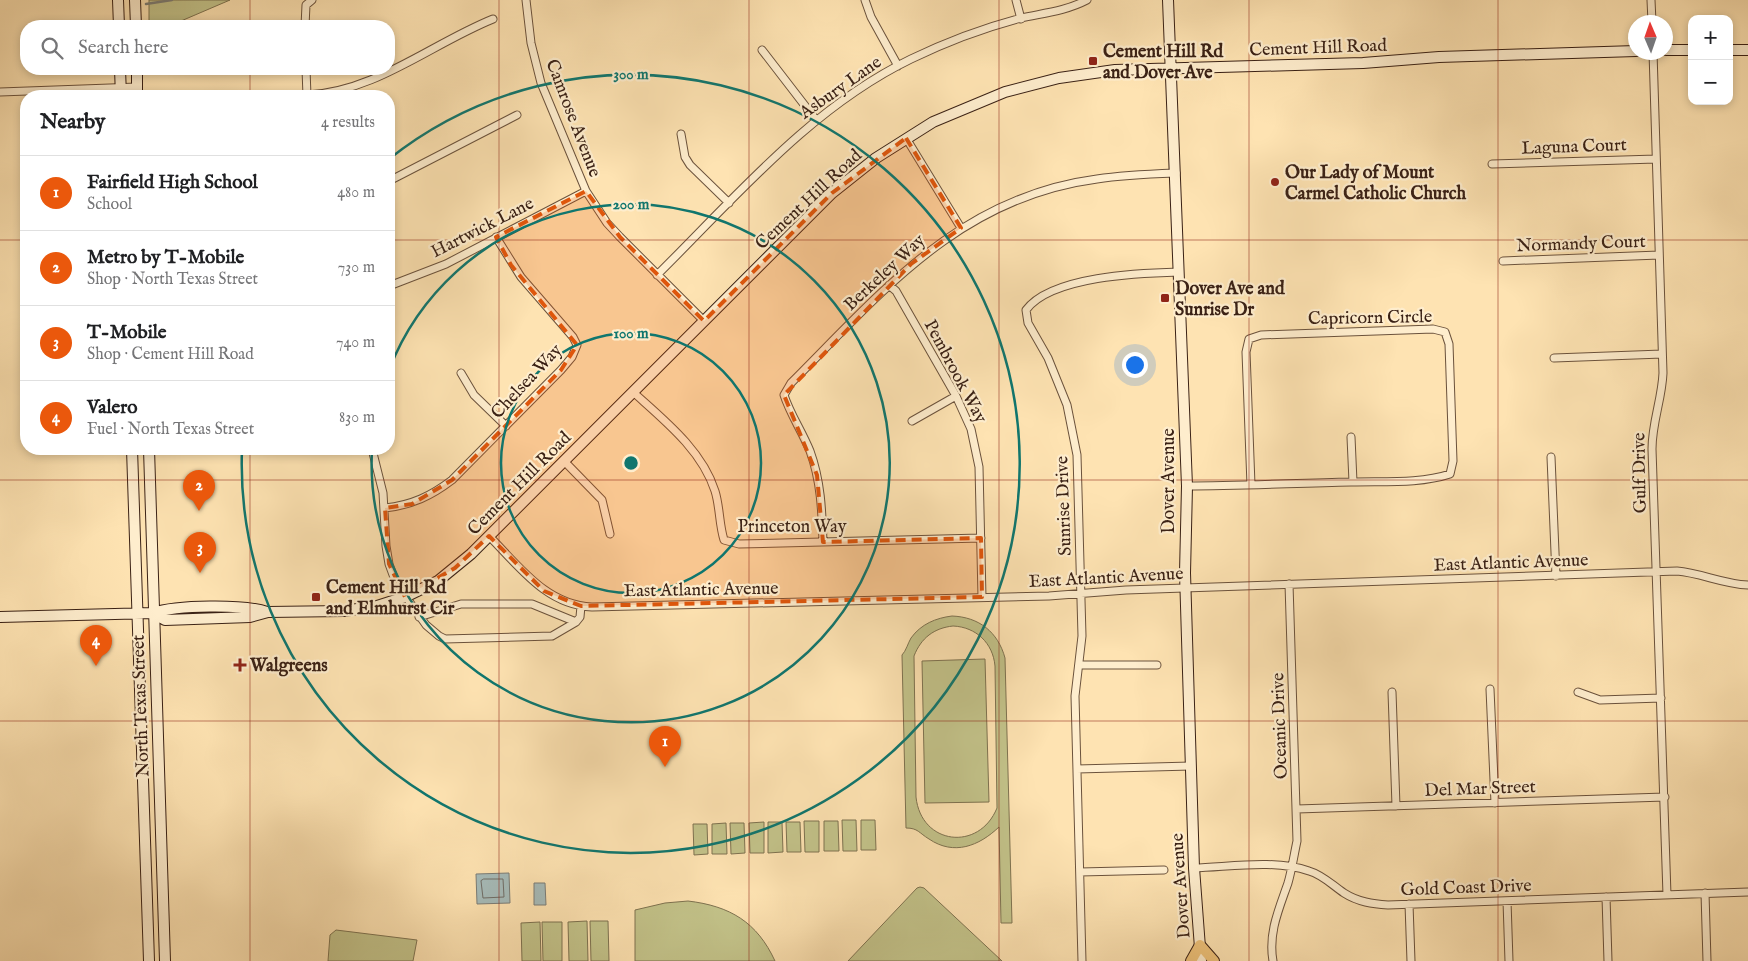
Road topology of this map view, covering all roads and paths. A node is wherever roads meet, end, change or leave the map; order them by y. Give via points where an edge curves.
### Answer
1 (118, 0) edge
2 (135, 0) edge
3 (312, 0) edge
4 (526, 0) edge
5 (865, 0) edge
6 (1016, 0) edge
7 (1087, 0) edge
8 (1168, 0) edge
9 (1651, 0) edge
10 (1652, 15) edge
11 (493, 19) dead end
12 (1021, 19) junction
13 (119, 20) edge
14 (136, 20) edge
15 (305, 20) edge
16 (762, 50) dead end
17 (1673, 50) edge
18 (1688, 50) edge
19 (1733, 50) edge
20 (1748, 50) edge
21 (1628, 51) edge
22 (1654, 60) edge
23 (898, 66) junction
24 (395, 68) edge
25 (1172, 68) junction
26 (120, 75) edge
27 (137, 75) edge
28 (306, 75) edge
29 (381, 75) edge
30 (121, 90) edge
31 (137, 90) edge
32 (307, 90) edge
33 (342, 90) edge
34 (0, 92) edge
35 (20, 92) edge
36 (517, 115) dead end
37 (816, 120) junction
38 (681, 134) dead end
39 (906, 138) junction
40 (1656, 158) junction
41 (1492, 164) dead end
42 (1176, 173) junction
43 (395, 178) edge
44 (586, 190) junction
45 (729, 203) junction
46 (961, 228) junction
47 (496, 238) junction
48 (1659, 255) junction
49 (1503, 261) dead end
50 (1179, 272) junction
51 (657, 275) junction
52 (395, 284) edge
53 (889, 285) junction
54 (704, 321) junction
55 (1662, 354) junction
56 (1554, 358) dead end
57 (461, 373) dead end
58 (633, 392) junction
59 (956, 396) junction
60 (912, 421) dead end
61 (506, 426) junction
62 (1351, 437) dead end
63 (132, 455) edge
64 (149, 455) edge
65 (373, 455) edge
66 (1551, 457) dead end
67 (564, 461) junction
68 (1353, 482) junction
69 (1251, 485) junction
70 (1187, 486) junction
71 (385, 508) junction
72 (610, 534) dead end
73 (489, 536) junction
74 (981, 538) junction
75 (823, 542) junction
76 (1657, 572) junction
77 (1556, 576) junction
78 (1289, 584) junction
79 (1748, 585) edge
80 (1186, 588) junction
81 (1081, 594) junction
82 (405, 597) junction
83 (982, 598) junction
84 (581, 606) junction
85 (153, 613) junction
86 (137, 614) junction
87 (0, 617) edge
88 (419, 617) junction
89 (576, 622) junction
90 (1079, 665) junction
91 (1157, 665) dead end
92 (1490, 689) dead end
93 (1392, 692) dead end
94 (1578, 692) dead end
95 (1661, 698) junction
96 (1190, 766) junction
97 (1077, 770) junction
98 (1664, 797) junction
99 (1495, 803) junction
100 (1396, 806) junction
101 (1297, 810) junction
102 (1292, 867) junction
103 (1194, 868) junction
104 (1164, 870) dead end
105 (1080, 872) junction
106 (1748, 892) edge
107 (1705, 894) junction
108 (1667, 895) junction
109 (1606, 897) junction
110 (1507, 900) junction
111 (1409, 904) junction
112 (1200, 945) junction
113 (149, 961) edge
114 (165, 961) edge
115 (1082, 961) edge
116 (1191, 961) edge
117 (1201, 961) edge
118 (1214, 961) edge
119 (1273, 961) edge
120 (1411, 961) edge
121 (1510, 961) edge
122 (1608, 961) edge
123 (1707, 961) edge

1 - 13 main road
2 - 14 main road
3 - 15 street via 306,5
4 - 44 street, Camrose Avenue via 531,43 541,83
5 - 23 street
6 - 12 street
7 - 12 street, Asbury Lane via 1069,9
8 - 25 main road, Dover Avenue
9 - 10 street
11 - 24 street
12 - 23 street, Asbury Lane via 964,37
16 - 37 street
17 - 18 main road
19 - 20 main road
21 - 25 main road, Cement Hill Road
22 - 40 street, Gulf Drive
23 - 37 street, Asbury Lane via 860,88
25 - 39 main road, Cement Hill Road via 1096,72 1032,84 970,105
25 - 42 main road, Dover Avenue
26 - 30 main road
27 - 31 main road
28 - 32 street
29 - 33 street
34 - 35 street
36 - 43 street
37 - 45 street, Asbury Lane
38 - 45 street via 685,157 690,165
39 - 46 street
39 - 54 main road, Cement Hill Road via 832,193
40 - 41 street, Laguna Court
40 - 48 street, Gulf Drive
42 - 46 street, Berkeley Way via 1127,175 1068,184 1011,202
42 - 50 main road, Dover Avenue
44 - 47 street, Hartwick Lane
44 - 51 street, Camrose Avenue via 607,222
45 - 51 street, Asbury Lane
46 - 53 street, Berkeley Way via 911,264
47 - 52 street, Hartwick Lane via 446,264
47 - 61 street, Chelsea Way via 511,265 577,345 561,370
48 - 49 street, Normandy Court
48 - 55 street, Gulf Drive
50 - 70 main road, Dover Avenue
50 - 81 street, Sunrise Drive via 1092,280 1033,301 1026,310 1028,323 1058,379 1074,430
51 - 54 street, Camrose Avenue
53 - 59 street, Pembrook Way via 897,293
53 - 75 street, Berkeley Way via 791,383 784,395 817,475
54 - 58 main road, Cement Hill Road
55 - 56 street
55 - 76 street, Gulf Drive via 1663,387 1652,430
57 - 61 street via 474,395
58 - 67 main road, Cement Hill Road
58 - 75 street, Princeton Way via 704,466 716,492 724,540 739,544
59 - 60 street
59 - 74 street, Pembrook Way via 976,447
61 - 71 street, Chelsea Way via 439,490 412,504
62 - 68 street
63 - 86 main road, North Texas Street
64 - 85 main road, North Texas Street
65 - 71 street
66 - 77 street
67 - 72 street via 602,500
67 - 73 main road, Cement Hill Road
68 - 69 street, Capricorn Circle
68 - 69 street, Capricorn Circle via 1436,479 1450,474 1453,462 1449,344 1445,332 1433,328 1375,330 1261,335 1249,339 1246,352
69 - 70 street, Capricorn Circle
70 - 80 main road, Dover Avenue
71 - 82 street via 389,564
73 - 82 main road, Cement Hill Road via 438,581
73 - 84 street, East Atlantic Avenue via 544,591
74 - 75 street, Princeton Way
74 - 83 street, Pembrook Way
76 - 77 street, East Atlantic Avenue
76 - 79 street, East Atlantic Avenue via 1690,572 1723,583
76 - 95 street, Gulf Drive
77 - 78 street, East Atlantic Avenue
78 - 80 street, East Atlantic Avenue
78 - 101 street, Oceanic Drive
80 - 81 street, East Atlantic Avenue
80 - 96 main road, Dover Avenue
81 - 83 street, East Atlantic Avenue
81 - 90 street, Sunrise Drive
82 - 85 main road, Cement Hill Road via 360,609 268,612 250,617 165,620
82 - 88 street
83 - 84 street, East Atlantic Avenue
84 - 89 street via 580,618
85 - 86 main road, Cement Hill Road
85 - 114 main road, North Texas Street
86 - 87 main road, Cement Hill Road
86 - 113 main road, North Texas Street
88 - 89 street via 461,604 532,604
88 - 89 street via 445,639 552,636
90 - 91 street
90 - 97 street, Sunrise Drive via 1075,696
92 - 99 street
93 - 100 street
94 - 95 street via 1600,700
95 - 98 street, Gulf Drive
96 - 97 street
96 - 103 main road, Dover Avenue
97 - 105 street, Sunrise Drive
98 - 99 street, Del Mar Street
98 - 108 street, Gulf Drive
99 - 100 street, Del Mar Street
100 - 101 street, Del Mar Street
101 - 102 street, Oceanic Drive via 1297,841
102 - 103 street, Gold Coast Drive
102 - 111 street, Gold Coast Drive via 1323,877 1361,901
102 - 119 street, Oceanic Drive via 1271,938
103 - 112 main road, Dover Avenue
104 - 105 street
105 - 115 street, Sunrise Drive
106 - 107 street, Gold Coast Drive
107 - 108 street, Gold Coast Drive
107 - 123 street
108 - 109 street, Gold Coast Drive
109 - 110 street, Gold Coast Drive
109 - 122 street
110 - 111 street, Gold Coast Drive
110 - 121 street
111 - 120 street
112 - 116 main road
112 - 117 main road, Dover Avenue
112 - 118 main road

